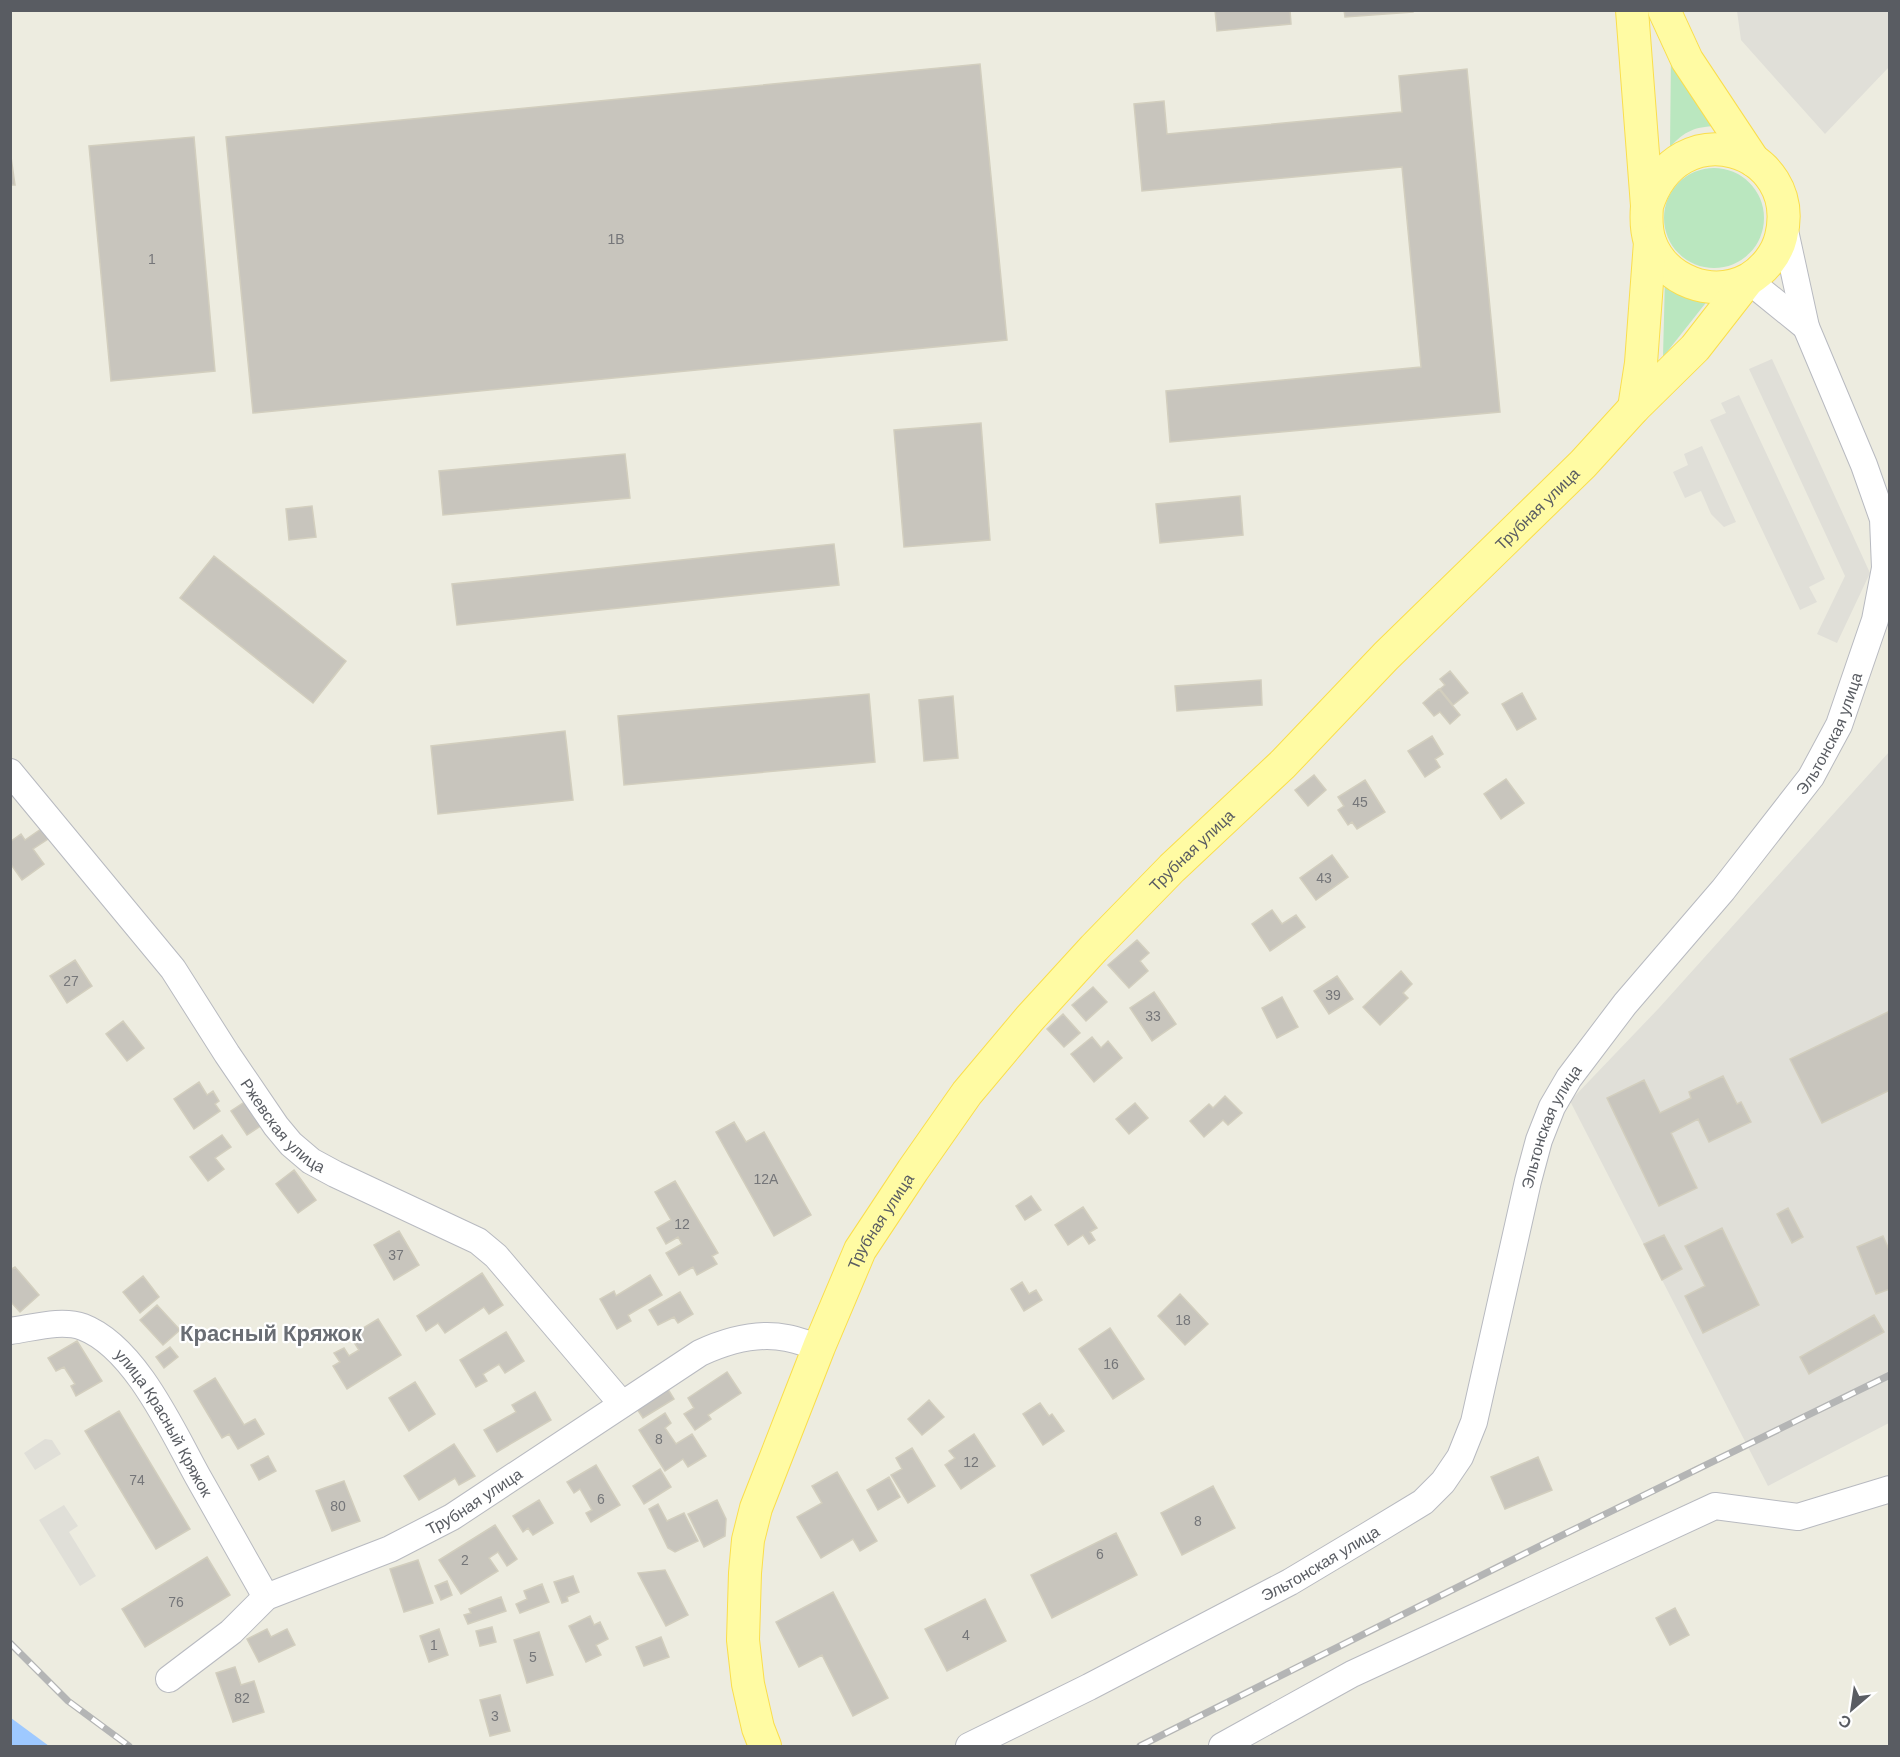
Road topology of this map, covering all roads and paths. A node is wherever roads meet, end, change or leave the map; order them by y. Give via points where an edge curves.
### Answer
1 (1632, 10) edge
2 (1664, 10) edge
3 (1681, 10) edge
4 (1687, 60) junction
5 (1754, 161) junction
6 (1647, 206) junction
7 (1784, 226) junction
8 (1650, 242) junction
9 (1748, 280) junction
10 (1806, 327) junction
11 (1634, 408) junction
12 (10, 772) edge
13 (10, 1331) edge
14 (819, 1347) junction
15 (622, 1404) junction
16 (1890, 1489) edge
17 (266, 1597) junction
18 (169, 1679) dead end
19 (765, 1746) edge
20 (969, 1746) edge
21 (1222, 1746) edge

1 - 6 main road
2 - 4 main road
3 - 4 street
4 - 5 main road
5 - 6 main road via 1736,152 1712,149 1684,156 1659,178
5 - 7 main road via 1774,182 1781,197
6 - 8 main road
7 - 9 main road via 1770,260
7 - 10 street, Эльтонская улица
8 - 9 main road via 1669,270 1684,280 1718,287
8 - 11 main road
9 - 10 street
9 - 11 main road, Трубная улица via 1695,348
10 - 20 street, Эльтонская улица via 1883,519 1885,568 1875,620 1839,725 1811,777 1723,890 1625,1004 1552,1107 1528,1181 1474,1422 1460,1457 1443,1482 1422,1502 1358,1542 1290,1582
11 - 14 main road, Трубная улица via 1583,464 1386,656 1283,764 1172,868 1030,1018 967,1093 860,1250
12 - 15 street, Ржевская улица via 173,969 291,1144 335,1174 478,1241 496,1256
13 - 17 street, улица Красный Кряжок via 81,1326 114,1347 151,1392
14 - 15 street, Трубная улица via 785,1337 747,1337 717,1345
14 - 19 main road, Трубная улица via 756,1508 748,1540 744,1651 748,1684
15 - 17 street, Трубная улица via 452,1517 390,1549
16 - 21 street via 1798,1517 1715,1506 1352,1674
17 - 18 street, Трубная улица via 231,1632

